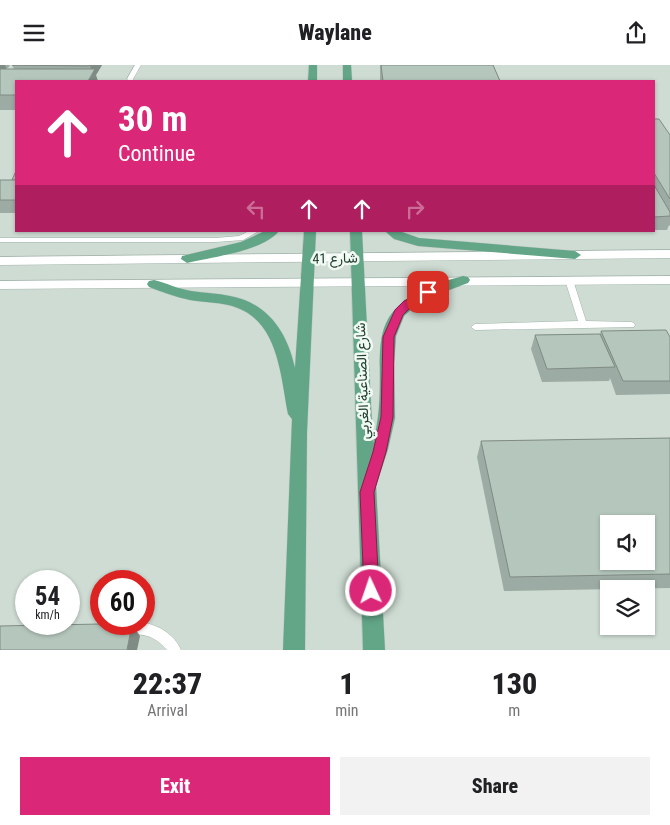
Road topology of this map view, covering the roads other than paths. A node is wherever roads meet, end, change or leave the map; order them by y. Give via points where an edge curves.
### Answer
1 (138, 65) edge
2 (313, 65) edge
3 (347, 65) edge
4 (131, 80) edge
5 (313, 80) edge
6 (348, 80) edge
7 (140, 232) edge
8 (254, 232) edge
9 (271, 232) edge
10 (310, 232) edge
11 (356, 232) edge
12 (392, 232) edge
13 (0, 240) edge
14 (138, 240) junction
15 (670, 254) edge
16 (575, 255) junction
17 (358, 257) junction
18 (187, 259) junction
19 (309, 259) junction
20 (0, 261) edge
21 (463, 280) junction
22 (569, 280) junction
23 (670, 280) edge
24 (358, 281) junction
25 (308, 283) junction
26 (154, 284) junction
27 (0, 285) edge
28 (583, 324) junction
29 (631, 325) dead end
30 (475, 327) dead end
31 (300, 432) junction
32 (367, 492) junction
33 (155, 632) edge
34 (175, 650) edge
35 (294, 650) edge
36 (374, 650) edge

1 - 4 lane
2 - 5 main road
3 - 6 main road
7 - 14 lane
8 - 14 lane via 240,238
9 - 18 main road via 240,246
10 - 19 main road
11 - 17 main road, شارع الصناعية الغربي
12 - 16 main road via 418,242
13 - 14 lane
15 - 16 street, شارع 41
16 - 17 street, شارع 41
17 - 19 street, شارع 41
17 - 24 main road, شارع الصناعية الغربي
18 - 19 street, شارع 41
18 - 20 street, شارع 41
19 - 25 main road
21 - 22 street, شارع 41
21 - 24 street, شارع 41
21 - 32 main road via 418,297 398,313 393,322 388,343 387,417
22 - 23 street, شارع 41
22 - 28 lane
24 - 25 street, شارع 41
24 - 32 main road, شارع الصناعية الغربي
25 - 26 street, شارع 41
25 - 31 main road
26 - 27 street, شارع 41
26 - 31 main road via 178,293 232,300 263,315 279,340
28 - 29 lane
28 - 30 lane
31 - 35 main road
32 - 36 main road, شارع الصناعية الغربي
33 - 34 lane

